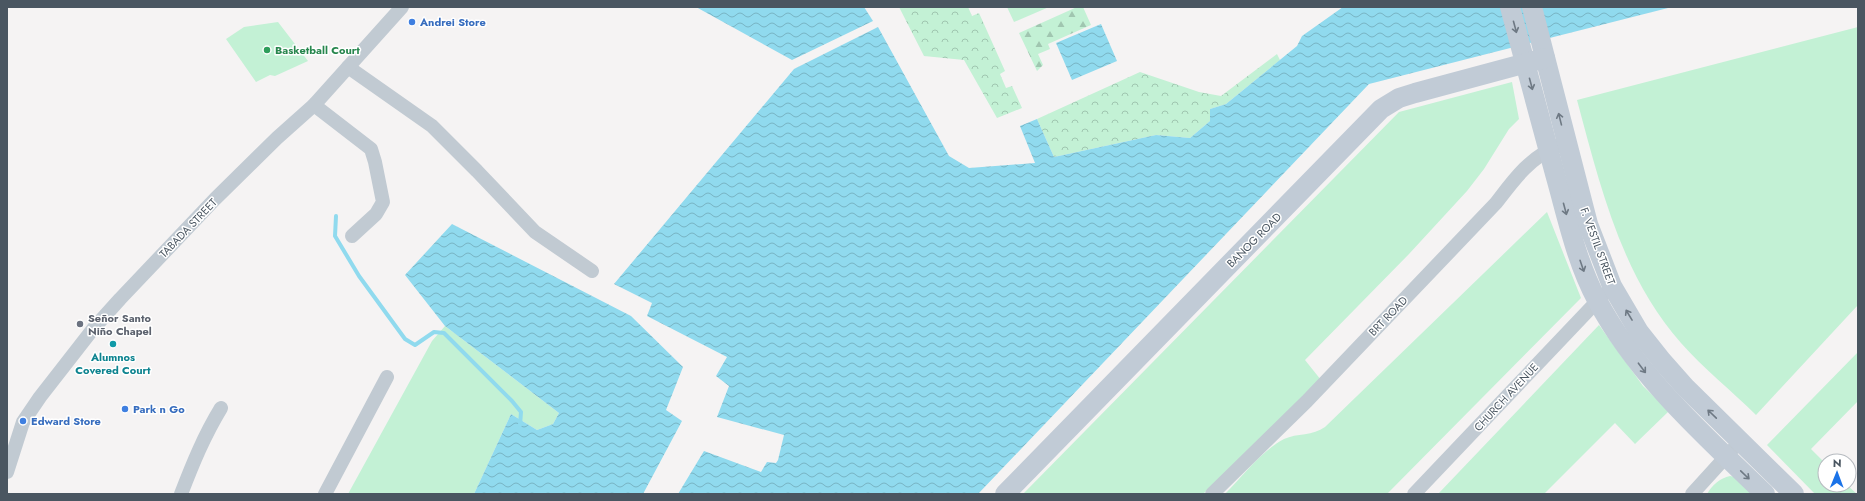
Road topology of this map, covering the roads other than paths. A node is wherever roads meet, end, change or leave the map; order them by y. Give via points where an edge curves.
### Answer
1 (402, 7) edge
2 (1510, 7) edge
3 (1532, 7) edge
4 (1543, 49) junction
5 (1523, 54) junction
6 (348, 67) junction
7 (314, 105) junction
8 (1557, 147) junction
9 (352, 236) dead end
10 (592, 270) dead end
11 (1612, 286) junction
12 (1597, 300) junction
13 (387, 377) dead end
14 (222, 408) dead end
15 (1740, 442) junction
16 (1726, 456) junction
17 (7, 472) edge
18 (181, 494) edge
19 (325, 494) edge
20 (1005, 494) edge
21 (1212, 494) edge
22 (1414, 494) edge
23 (1692, 494) edge
24 (1765, 494) edge
25 (1794, 494) edge

1 - 6 street, TABADA STREET
2 -> 5 main road, F. VESTIL STREET
3 - 4 main road, F. VESTIL STREET
4 - 5 main road, BANOG ROAD
8 -> 4 main road, F. VESTIL STREET
5 -> 8 main road, F. VESTIL STREET
5 - 20 main road, BANOG ROAD via 1388,103
6 - 7 street, TABADA STREET
6 - 10 street via 432,126 535,232
7 - 9 street via 371,149 375,162 383,202 376,214
7 - 17 street, TABADA STREET via 215,199 93,329 23,422
8 - 11 main road, F. VESTIL STREET
8 -> 12 main road, F. VESTIL STREET via 1583,270
8 - 21 street, BRT ROAD via 1521,171 1496,203 1312,395
11 - 12 street, CHURCH AVENUE
15 -> 11 main road, F. VESTIL STREET via 1662,362 1639,332
12 -> 16 main road, F. VESTIL STREET via 1647,375
12 - 22 street, CHURCH AVENUE
13 - 19 street
14 - 18 street via 191,464
15 - 16 street
15 - 25 main road, F. VESTIL STREET
16 - 23 street
16 -> 24 main road, F. VESTIL STREET

